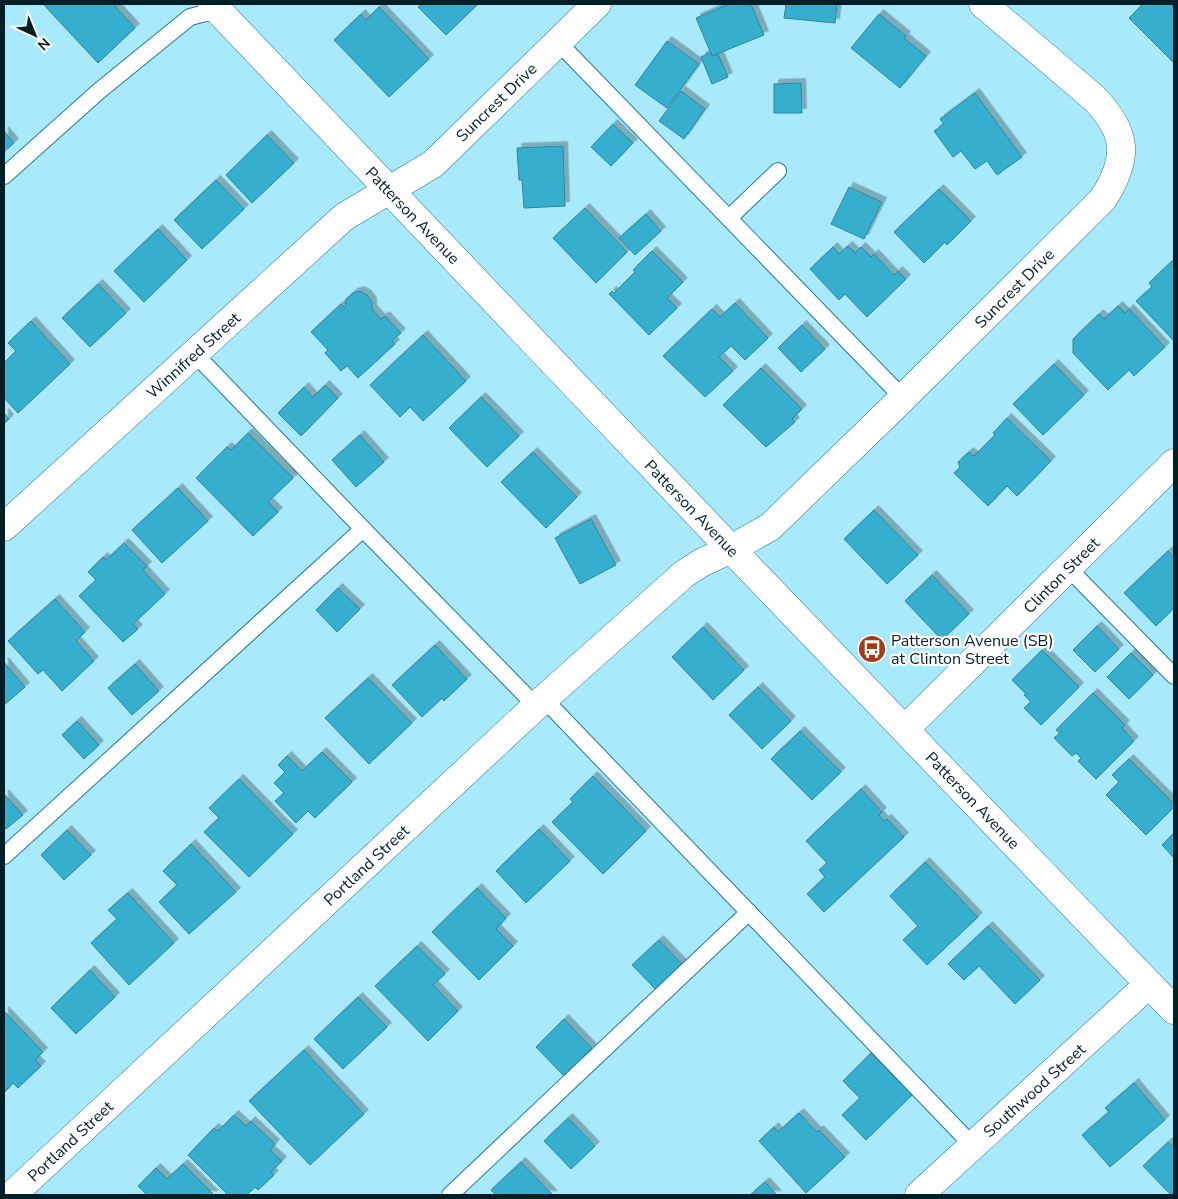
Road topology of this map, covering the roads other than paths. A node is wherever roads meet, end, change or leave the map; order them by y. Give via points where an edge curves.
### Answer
1 (597, 4) edge
2 (983, 4) edge
3 (222, 6) edge
4 (558, 42) junction
5 (778, 171) dead end
6 (4, 176) edge
7 (388, 189) junction
8 (730, 218) junction
9 (195, 354) junction
10 (903, 398) junction
11 (1174, 463) edge
12 (4, 527) edge
13 (363, 529) junction
14 (731, 548) junction
15 (1068, 568) junction
16 (1174, 676) edge
17 (540, 702) junction
18 (906, 729) junction
19 (4, 856) edge
20 (749, 912) junction
21 (1149, 984) junction
22 (1174, 1010) edge
23 (973, 1146) junction
24 (12, 1195) edge
25 (450, 1195) edge
26 (919, 1195) edge

1 - 4 street, Suncrest Drive
2 - 10 street, Suncrest Drive via 1108,112 1118,128 1120,163 1103,199
3 - 6 lane via 190,17
3 - 7 street, Patterson Avenue
4 - 7 street, Suncrest Drive via 433,164
4 - 8 lane
5 - 8 lane
7 - 9 street, Winnifred Street via 344,216
7 - 14 street, Patterson Avenue
8 - 10 lane
9 - 12 street, Winnifred Street
9 - 13 lane
10 - 14 street, Suncrest Drive via 770,527
11 - 15 street, Clinton Street
13 - 17 lane
13 - 19 lane
14 - 17 street, Portland Street via 684,574
14 - 18 street, Patterson Avenue
15 - 16 lane
15 - 18 street, Clinton Street
17 - 20 lane
17 - 24 street, Portland Street
18 - 21 street, Patterson Avenue
20 - 23 lane
20 - 25 lane
21 - 22 street, Patterson Avenue
21 - 23 street, Southwood Street
23 - 26 street, Southwood Street

